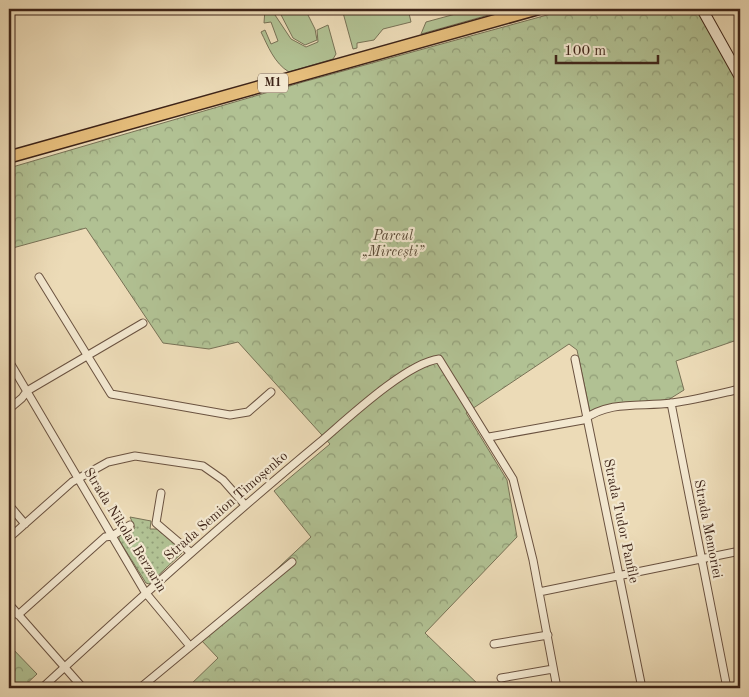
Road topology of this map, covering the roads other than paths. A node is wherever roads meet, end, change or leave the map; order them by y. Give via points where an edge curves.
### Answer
1 (537, 9) edge
2 (702, 9) edge
3 (740, 77) edge
4 (9, 157) edge
5 (39, 277) dead end
6 (144, 323) dead end
7 (86, 357) junction
8 (575, 359) dead end
9 (9, 361) edge
10 (740, 389) edge
11 (27, 391) junction
12 (271, 392) dead end
13 (672, 404) junction
14 (9, 409) edge
15 (587, 417) junction
16 (489, 437) junction
17 (79, 480) junction
18 (161, 493) dead end
19 (9, 505) edge
20 (245, 505) junction
21 (25, 524) junction
22 (130, 525) dead end
23 (112, 536) junction
24 (9, 538) edge
25 (740, 551) edge
26 (190, 552) junction
27 (702, 560) junction
28 (292, 562) dead end
29 (620, 575) junction
30 (146, 592) junction
31 (539, 592) junction
32 (9, 604) edge
33 (18, 615) junction
34 (548, 635) junction
35 (494, 644) dead end
36 (190, 645) junction
37 (64, 667) junction
38 (553, 669) junction
39 (501, 678) dead end
40 (42, 688) edge
41 (83, 688) edge
42 (140, 688) edge
43 (557, 688) edge
44 (642, 688) edge
45 (727, 688) edge

1 - 4 highway, M1
2 - 3 main road
5 - 7 street
6 - 7 street
7 - 11 street
7 - 12 street via 111,394 230,415 248,412
8 - 15 street, Strada Tudor Panfile
9 - 11 street, Strada Nikolai Berzarin
10 - 13 street
11 - 14 street
11 - 17 street, Strada Nikolai Berzarin
13 - 15 street via 624,405
13 - 27 street, Strada Memoriei
15 - 16 street
15 - 29 street, Strada Tudor Panfile
16 - 20 street, Strada Semion Timoșenko via 439,359 422,363 368,401
16 - 31 street via 513,479
17 - 20 street via 113,460 152,457 203,466 223,480
17 - 21 street via 72,482
17 - 23 street, Strada Nikolai Berzarin
18 - 26 street via 156,524
19 - 21 street
20 - 26 street, Strada Semion Timoșenko
21 - 24 street
22 - 23 street
23 - 30 street, Strada Nikolai Berzarin
23 - 33 street via 105,537
25 - 27 street
26 - 30 street, Strada Semion Timoșenko
27 - 29 street
27 - 45 street, Strada Memoriei
28 - 36 street
29 - 31 street
29 - 44 street, Strada Tudor Panfile
30 - 36 street, Strada Nikolai Berzarin
30 - 37 street, Strada Semion Timoșenko
31 - 34 street
32 - 33 street
33 - 37 street
34 - 35 street
34 - 38 street
36 - 42 street
37 - 40 street, Strada Semion Timoșenko
37 - 41 street
38 - 39 street
38 - 43 street

